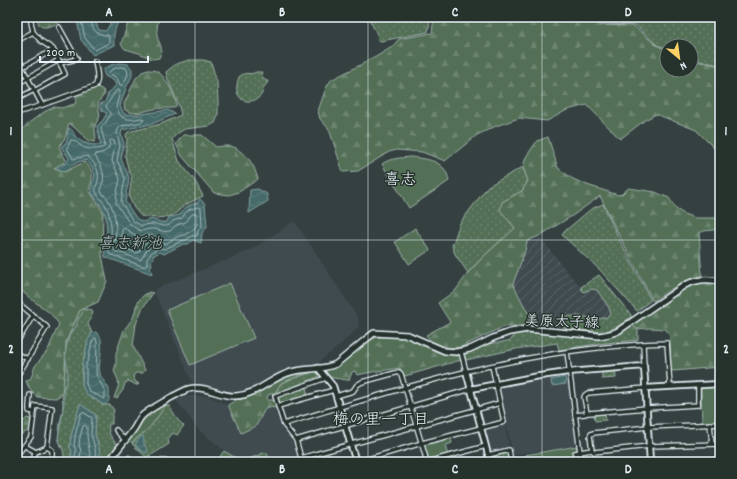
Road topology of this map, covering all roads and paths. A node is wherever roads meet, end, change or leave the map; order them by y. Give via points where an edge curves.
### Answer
1 (31, 17) edge
2 (59, 27) dead end
3 (32, 32) junction
4 (17, 41) edge
5 (53, 50) junction
6 (17, 58) edge
7 (95, 61) dead end
8 (59, 62) junction
9 (22, 67) junction
10 (17, 70) edge
11 (28, 78) junction
12 (17, 84) edge
13 (35, 90) junction
14 (17, 99) edge
15 (42, 105) junction
16 (17, 113) edge
17 (720, 282) edge
18 (18, 304) edge
19 (33, 316) junction
20 (17, 342) edge
21 (643, 344) junction
22 (461, 352) junction
23 (567, 352) junction
24 (17, 354) edge
25 (28, 359) junction
26 (492, 366) junction
27 (644, 366) junction
28 (318, 368) junction
29 (466, 371) junction
30 (17, 372) edge
31 (569, 372) junction
32 (326, 378) junction
33 (496, 384) junction
34 (698, 385) junction
35 (720, 385) edge
36 (670, 386) junction
37 (405, 388) junction
38 (646, 388) junction
39 (471, 389) junction
40 (334, 390) junction
41 (30, 395) dead end
42 (336, 396) junction
43 (500, 403) junction
44 (278, 406) junction
45 (411, 407) junction
46 (340, 408) junction
47 (647, 408) junction
48 (476, 409) junction
49 (34, 412) junction
50 (587, 413) junction
51 (575, 415) junction
52 (284, 424) junction
53 (710, 424) junction
54 (720, 424) edge
55 (345, 426) junction
56 (416, 426) junction
57 (648, 427) junction
58 (481, 428) junction
59 (116, 430) dead end
60 (125, 440) junction
61 (296, 440) junction
62 (422, 443) junction
63 (351, 444) junction
64 (712, 444) junction
65 (720, 444) edge
66 (24, 446) junction
67 (486, 446) junction
68 (649, 446) junction
69 (47, 448) junction
70 (592, 450) junction
71 (35, 452) junction
72 (580, 452) junction
73 (17, 455) edge
74 (488, 455) junction
75 (129, 458) dead end
76 (720, 461) edge
77 (33, 462) edge
78 (52, 462) edge
79 (110, 462) edge
80 (126, 462) edge
81 (357, 462) edge
82 (427, 462) edge
83 (490, 462) edge
84 (511, 462) edge
85 (576, 462) edge
86 (581, 462) edge
87 (650, 462) edge
88 (694, 462) edge

1 - 3 street
2 - 8 street via 77,59
3 - 4 street
3 - 5 street
5 - 8 street
5 - 9 street
6 - 9 street
7 - 15 street via 98,81 95,86
8 - 11 street
8 - 13 street via 65,74
9 - 10 street
9 - 11 street
11 - 12 street
11 - 13 street
13 - 14 street
13 - 15 street
15 - 16 street
17 - 22 main road, 美原太子線 via 702,280 685,284 610,334 599,336 528,329 501,335
18 - 19 street
19 - 20 street
19 - 25 street via 47,327
21 - 23 street
21 - 27 street
21 - 36 street via 667,343
22 - 28 main road, 美原太子線 via 445,351 408,335 374,333 336,364
22 - 29 street
23 - 26 street
23 - 31 street
24 - 25 street
25 - 30 street via 19,373
26 - 29 street
26 - 33 street
27 - 31 street
27 - 38 street
28 - 32 street
28 - 60 main road, 美原太子線 via 288,373 256,391 240,396 196,388 179,393 144,414
29 - 37 street
29 - 39 street
31 - 33 street
31 - 51 street
32 - 40 street
32 - 44 street via 275,396
33 - 39 street
33 - 43 street
34 - 35 street
34 - 36 street
34 - 47 street via 698,405
36 - 38 street
37 - 42 street via 401,374 397,372 362,382 353,391
37 - 45 street
37 - 46 street
38 - 47 street
38 - 50 street via 588,393 584,397
39 - 45 street
39 - 48 street
40 - 42 street
40 - 44 street
41 - 49 street via 29,411
42 - 46 street
43 - 48 street
43 - 58 street via 504,422
44 - 52 street
45 - 55 street
45 - 56 street
46 - 52 street
46 - 55 street
47 - 50 street
47 - 57 street
48 - 56 street
48 - 58 street
49 - 66 street via 31,437
49 - 69 street via 35,406 52,408
50 - 51 street
51 - 72 street
52 - 61 street
53 - 54 street
53 - 57 street
53 - 64 street
55 - 61 street
55 - 63 street
56 - 62 street
56 - 63 street
57 - 68 street
57 - 70 street via 592,433
58 - 62 street
58 - 67 street
59 - 60 street
60 - 79 main road, 美原太子線
61 - 63 street via 301,458
62 - 81 street
62 - 82 street
63 - 81 street
64 - 65 street
64 - 68 street
66 - 71 street
66 - 73 street
67 - 74 street
67 - 82 street
68 - 70 street via 594,452
68 - 87 street
69 - 71 street
69 - 78 street via 52,450
70 - 72 street
71 - 77 street
72 - 85 street via 575,453
72 - 86 street
74 - 83 street
74 - 84 street via 509,450
75 - 80 street
76 - 88 street

